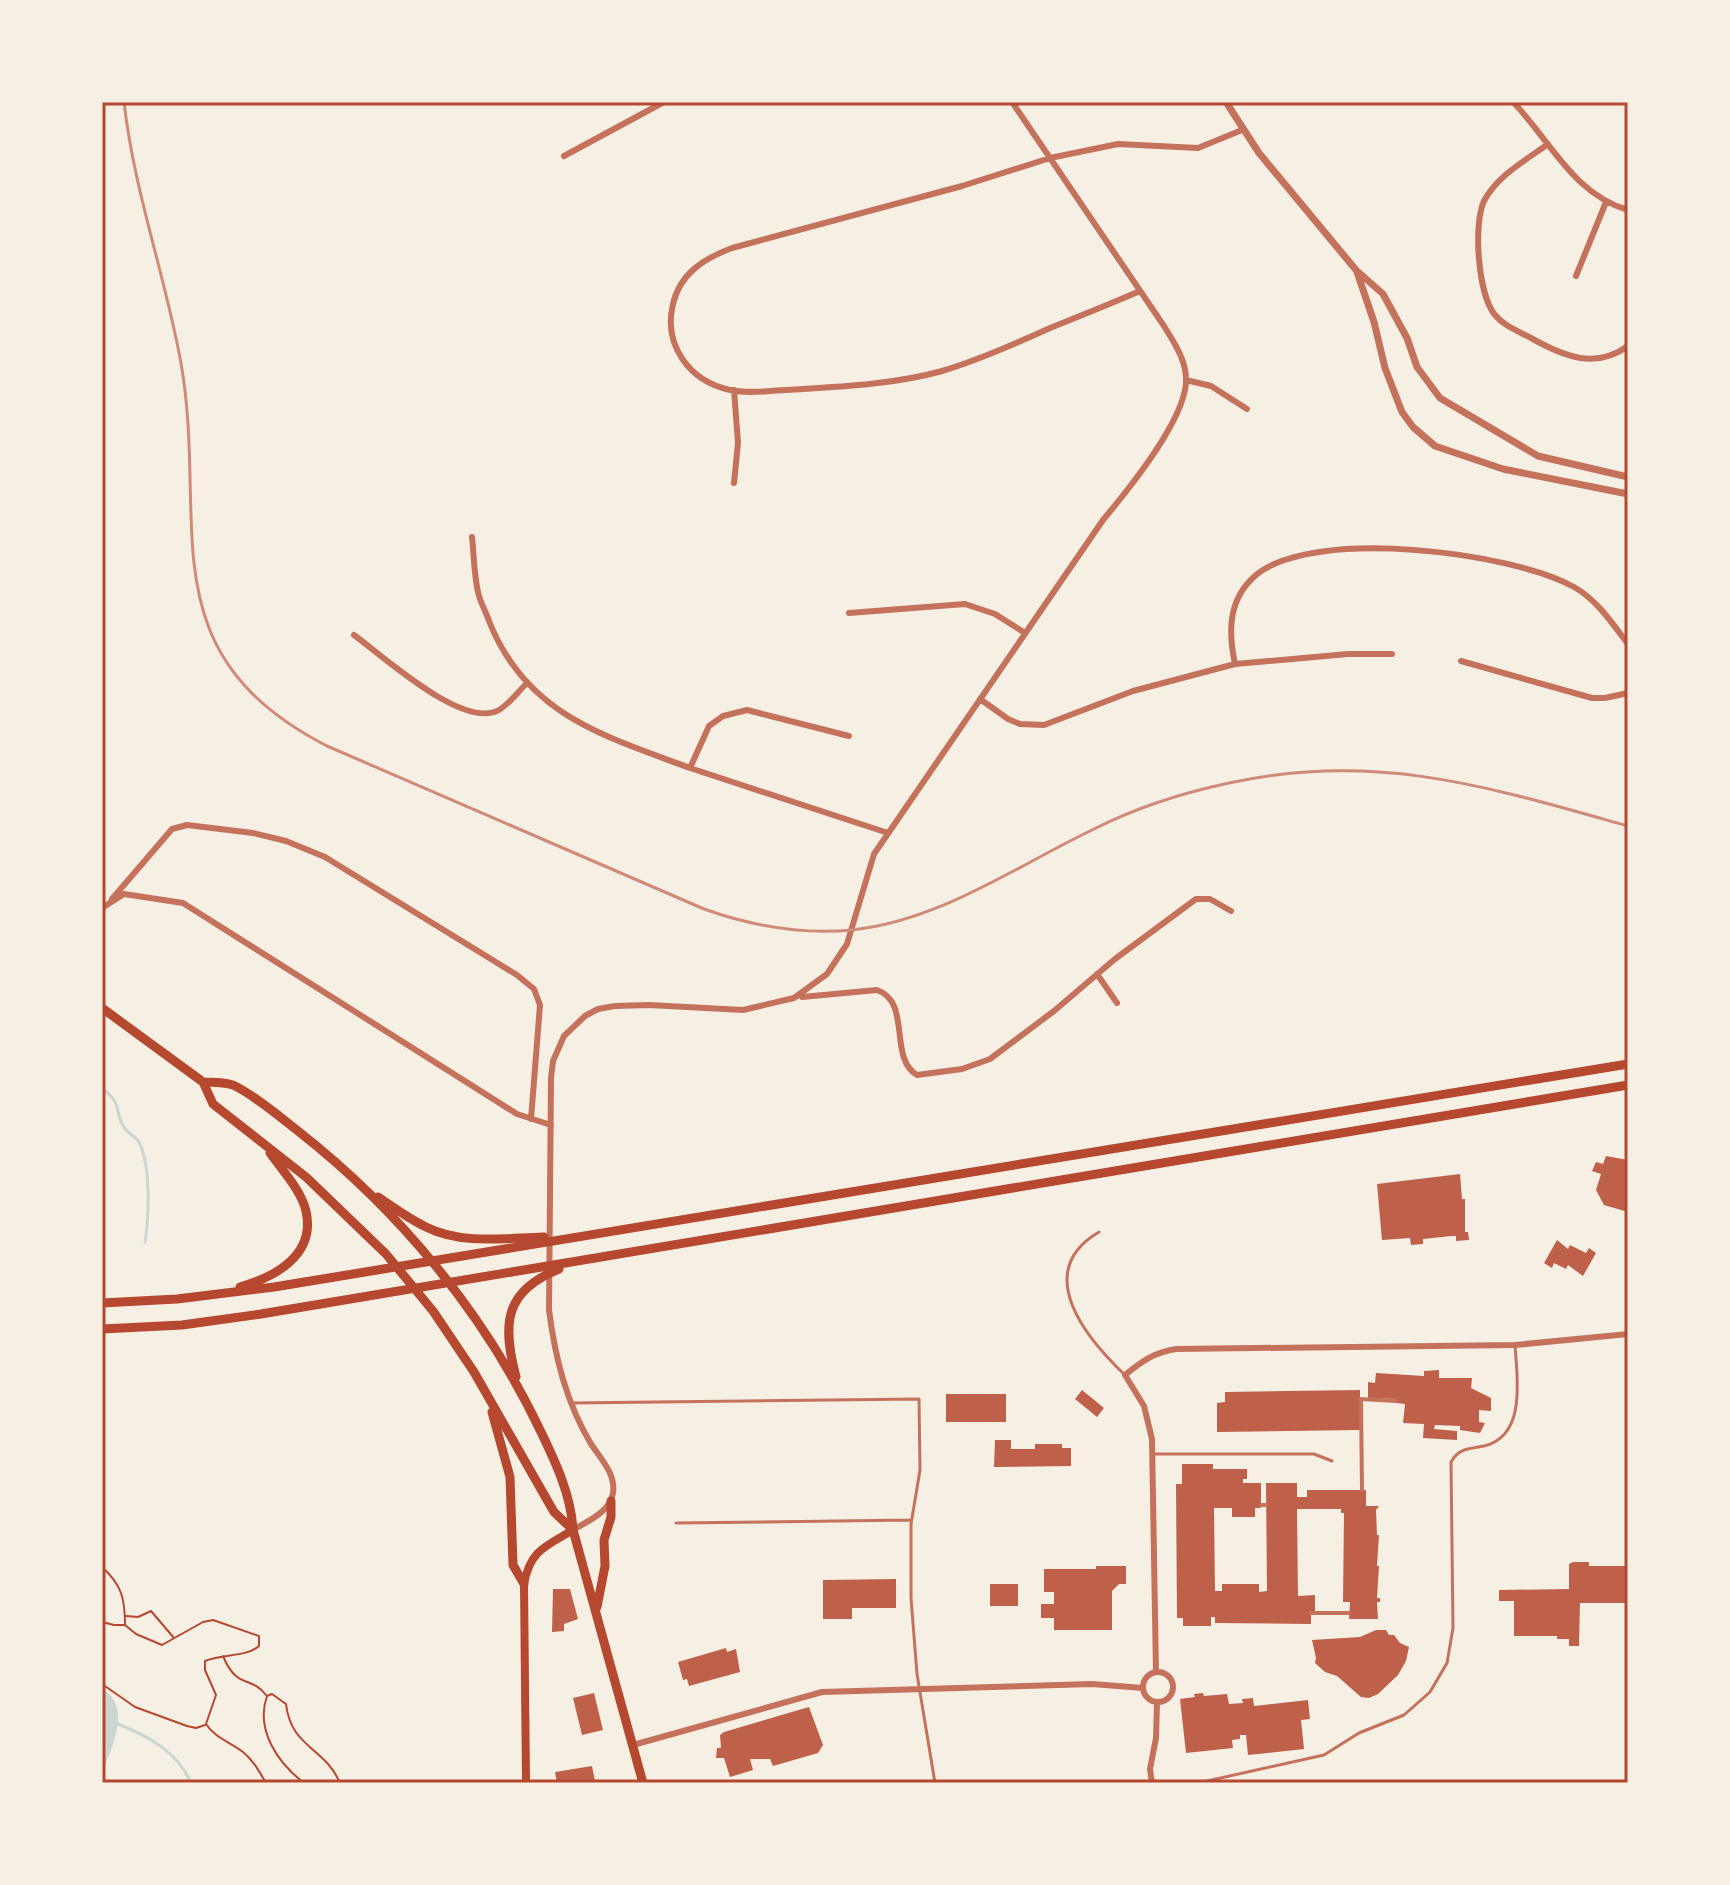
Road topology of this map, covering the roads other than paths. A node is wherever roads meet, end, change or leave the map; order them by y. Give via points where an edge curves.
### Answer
1 (664, 102) edge
2 (1012, 102) edge
3 (1226, 102) edge
4 (1513, 102) edge
5 (1242, 130) junction
6 (1548, 144) junction
7 (564, 156) dead end
8 (1050, 158) junction
9 (1606, 202) junction
10 (1628, 210) edge
11 (1356, 270) junction
12 (1576, 276) dead end
13 (1140, 291) junction
14 (1628, 346) edge
15 (1186, 380) junction
16 (734, 390) junction
17 (1247, 409) dead end
18 (1628, 477) edge
19 (734, 483) dead end
20 (1628, 494) edge
21 (472, 537) dead end
22 (849, 613) dead end
23 (1628, 629) edge
24 (1025, 633) junction
25 (1621, 634) junction
26 (354, 635) dead end
27 (1628, 644) edge
28 (1392, 654) dead end
29 (1461, 661) dead end
30 (1235, 664) junction
31 (526, 684) junction
32 (1628, 693) edge
33 (980, 699) junction
34 (849, 736) dead end
35 (690, 768) junction
36 (888, 833) junction
37 (112, 899) junction
38 (102, 908) edge
39 (1231, 911) dead end
40 (1097, 974) junction
41 (794, 998) junction
42 (1117, 1003) dead end
43 (102, 1008) edge
44 (1628, 1064) edge
45 (203, 1082) junction
46 (1628, 1085) edge
47 (531, 1119) junction
48 (551, 1125) junction
49 (264, 1143) junction
50 (365, 1189) junction
51 (1099, 1232) dead end
52 (524, 1241) junction
53 (431, 1262) junction
54 (577, 1262) junction
55 (397, 1267) junction
56 (450, 1283) junction
57 (415, 1289) junction
58 (206, 1297) junction
59 (102, 1303) edge
60 (102, 1329) edge
61 (1628, 1334) edge
62 (1515, 1345) junction
63 (1125, 1375) junction
64 (518, 1388) junction
65 (488, 1397) junction
66 (1396, 1401) dead end
67 (571, 1403) junction
68 (1152, 1454) junction
69 (1332, 1461) dead end
70 (1362, 1490) dead end
71 (611, 1501) junction
72 (911, 1520) junction
73 (676, 1523) dead end
74 (573, 1530) junction
75 (524, 1584) junction
76 (597, 1610) junction
77 (1311, 1613) dead end
78 (1349, 1613) dead end
79 (1156, 1672) junction
80 (921, 1688) junction
81 (1143, 1688) junction
82 (1157, 1702) junction
83 (633, 1745) junction
84 (526, 1783) edge
85 (643, 1783) edge
86 (935, 1783) edge
87 (1152, 1783) edge
88 (1198, 1783) edge

1 - 7 street
2 - 8 street
3 - 5 street
4 - 6 street
5 - 8 street via 1198,148 1118,144
5 - 11 street
6 - 9 street via 1573,177
6 - 14 street via 1499,181 1483,203 1477,233 1490,308 1504,324 1559,354 1599,359
8 - 13 street
8 - 16 street via 732,248 699,265 675,295 673,343 701,378
9 - 10 street
9 - 12 street
11 - 18 street via 1383,294 1417,367 1440,398 1538,456
11 - 20 street via 1402,412 1435,446 1503,469
13 - 15 street via 1182,358
13 - 16 street via 941,371 817,388
15 - 17 street via 1211,386
15 - 24 street via 1168,428
16 - 19 street
21 - 31 street via 478,592 499,645
22 - 24 street via 965,604 995,614
23 - 25 street
24 - 33 street
25 - 27 street
25 - 30 street via 1590,598 1530,570 1446,552 1368,549 1296,557 1258,573 1241,592 1231,618
26 - 31 street via 444,702 473,714 497,711
28 - 30 street
29 - 32 street via 1592,698
30 - 33 street via 1133,691 1044,725 1020,724
31 - 35 street via 601,735
33 - 36 street
34 - 35 street via 747,710 709,726
35 - 36 street
36 - 41 street via 874,854 839,960
37 - 38 street
37 - 47 street via 124,894 183,903
37 - 47 street via 179,826 253,833 325,857 534,989 540,1021
39 - 40 street via 1210,899 1196,899
40 - 41 street via 990,1059 917,1075 906,1066 893,1005 884,992
40 - 42 street
41 - 48 street via 743,1010 615,1006 585,1016 564,1036 553,1061
43 - 45 main road
44 - 52 main road via 576,1237
45 - 49 main road via 213,1104
45 - 50 main road via 234,1086 298,1131
46 - 54 main road
47 - 48 street
48 - 67 street via 549,1310
49 - 55 main road via 334,1202
49 - 58 main road via 301,1198 305,1238 280,1272
50 - 52 main road via 439,1232
50 - 53 main road
51 - 63 lane via 1076,1254 1069,1298 1083,1330
52 - 53 main road
53 - 55 main road
53 - 56 main road
54 - 56 main road
54 - 64 main road via 543,1275 524,1289 512,1309 507,1332
55 - 57 main road
55 - 58 main road
56 - 57 main road
56 - 64 main road
57 - 60 main road via 233,1319
57 - 65 main road
58 - 59 main road
61 - 62 street
62 - 63 street via 1176,1349 1152,1355
62 - 88 lane via 1517,1396 1508,1428 1494,1442 1460,1451 1451,1462 1453,1628 1447,1663 1437,1683 1413,1709 1324,1755
63 - 68 street via 1148,1416
64 - 74 main road via 572,1506
65 - 74 main road via 554,1512
65 - 75 main road via 510,1477 513,1565
66 - 70 street via 1360,1399
67 - 71 street via 609,1471
67 - 72 lane via 919,1399 920,1470
68 - 69 lane via 1314,1454
68 - 79 street
71 - 74 street
71 - 76 main road
72 - 73 lane
72 - 80 lane via 911,1598
74 - 75 main road via 533,1556
74 - 76 main road
75 - 84 main road
76 - 83 main road
77 - 78 street
79 - 81 street via 1148,1675
79 - 82 street via 1165,1673 1173,1685 1168,1699
80 - 81 street
80 - 83 street via 812,1694
80 - 86 lane
81 - 82 street
82 - 87 street
83 - 85 main road

